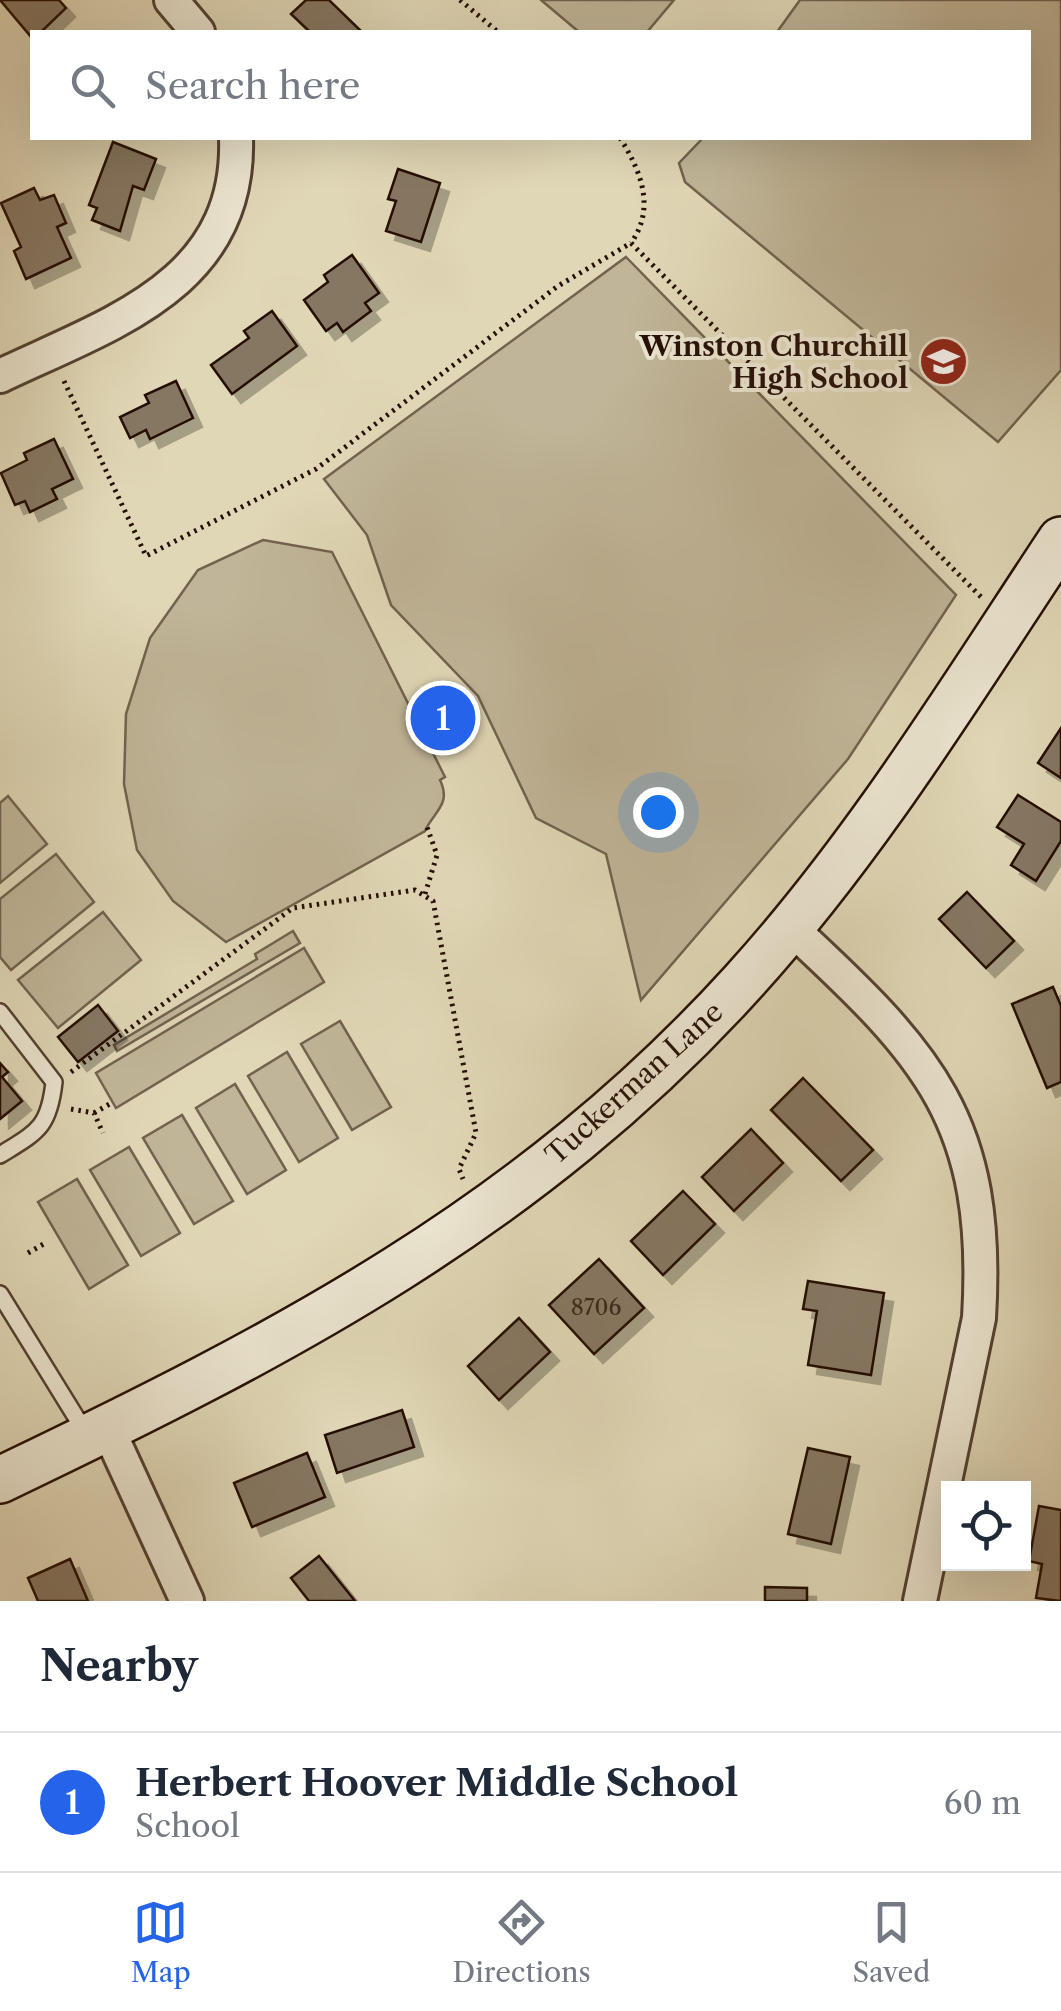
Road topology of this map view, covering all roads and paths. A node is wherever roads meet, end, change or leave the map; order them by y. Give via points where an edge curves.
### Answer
1 (171, 0) edge
2 (460, 0) edge
3 (196, 30) edge
4 (496, 30) edge
5 (236, 140) edge
6 (621, 140) edge
7 (631, 243) junction
8 (50, 352) junction
9 (0, 376) edge
10 (1061, 540) edge
11 (1010, 618) junction
12 (427, 827) dead end
13 (425, 894) junction
14 (790, 928) junction
15 (0, 1012) edge
16 (72, 1072) dead end
17 (113, 1102) dead end
18 (68, 1109) dead end
19 (94, 1113) junction
20 (103, 1132) dead end
21 (0, 1155) edge
22 (463, 1179) dead end
23 (47, 1242) dead end
24 (28, 1253) dead end
25 (0, 1294) edge
26 (98, 1433) junction
27 (0, 1480) edge
28 (187, 1601) edge
29 (920, 1601) edge

1 - 3 street
2 - 4 path
5 - 8 street via 228,206 195,262 148,306
6 - 7 path via 644,183 645,214
7 - 8 path via 558,286 316,469 146,556
7 - 11 path via 975,593
8 - 9 street
10 - 11 main road, Tuckerman Lane
11 - 14 main road, Tuckerman Lane
12 - 13 path via 436,855
13 - 16 path via 415,890 293,908
13 - 22 path via 433,901 476,1133 459,1169
14 - 26 main road, Tuckerman Lane via 610,1113 482,1215 346,1304
14 - 29 street via 886,1016 930,1074 975,1184 979,1318
15 - 21 lane via 54,1082 41,1130
17 - 19 path
18 - 19 path
19 - 20 path
23 - 24 path
25 - 26 lane
26 - 27 main road, Tuckerman Lane
26 - 28 street

